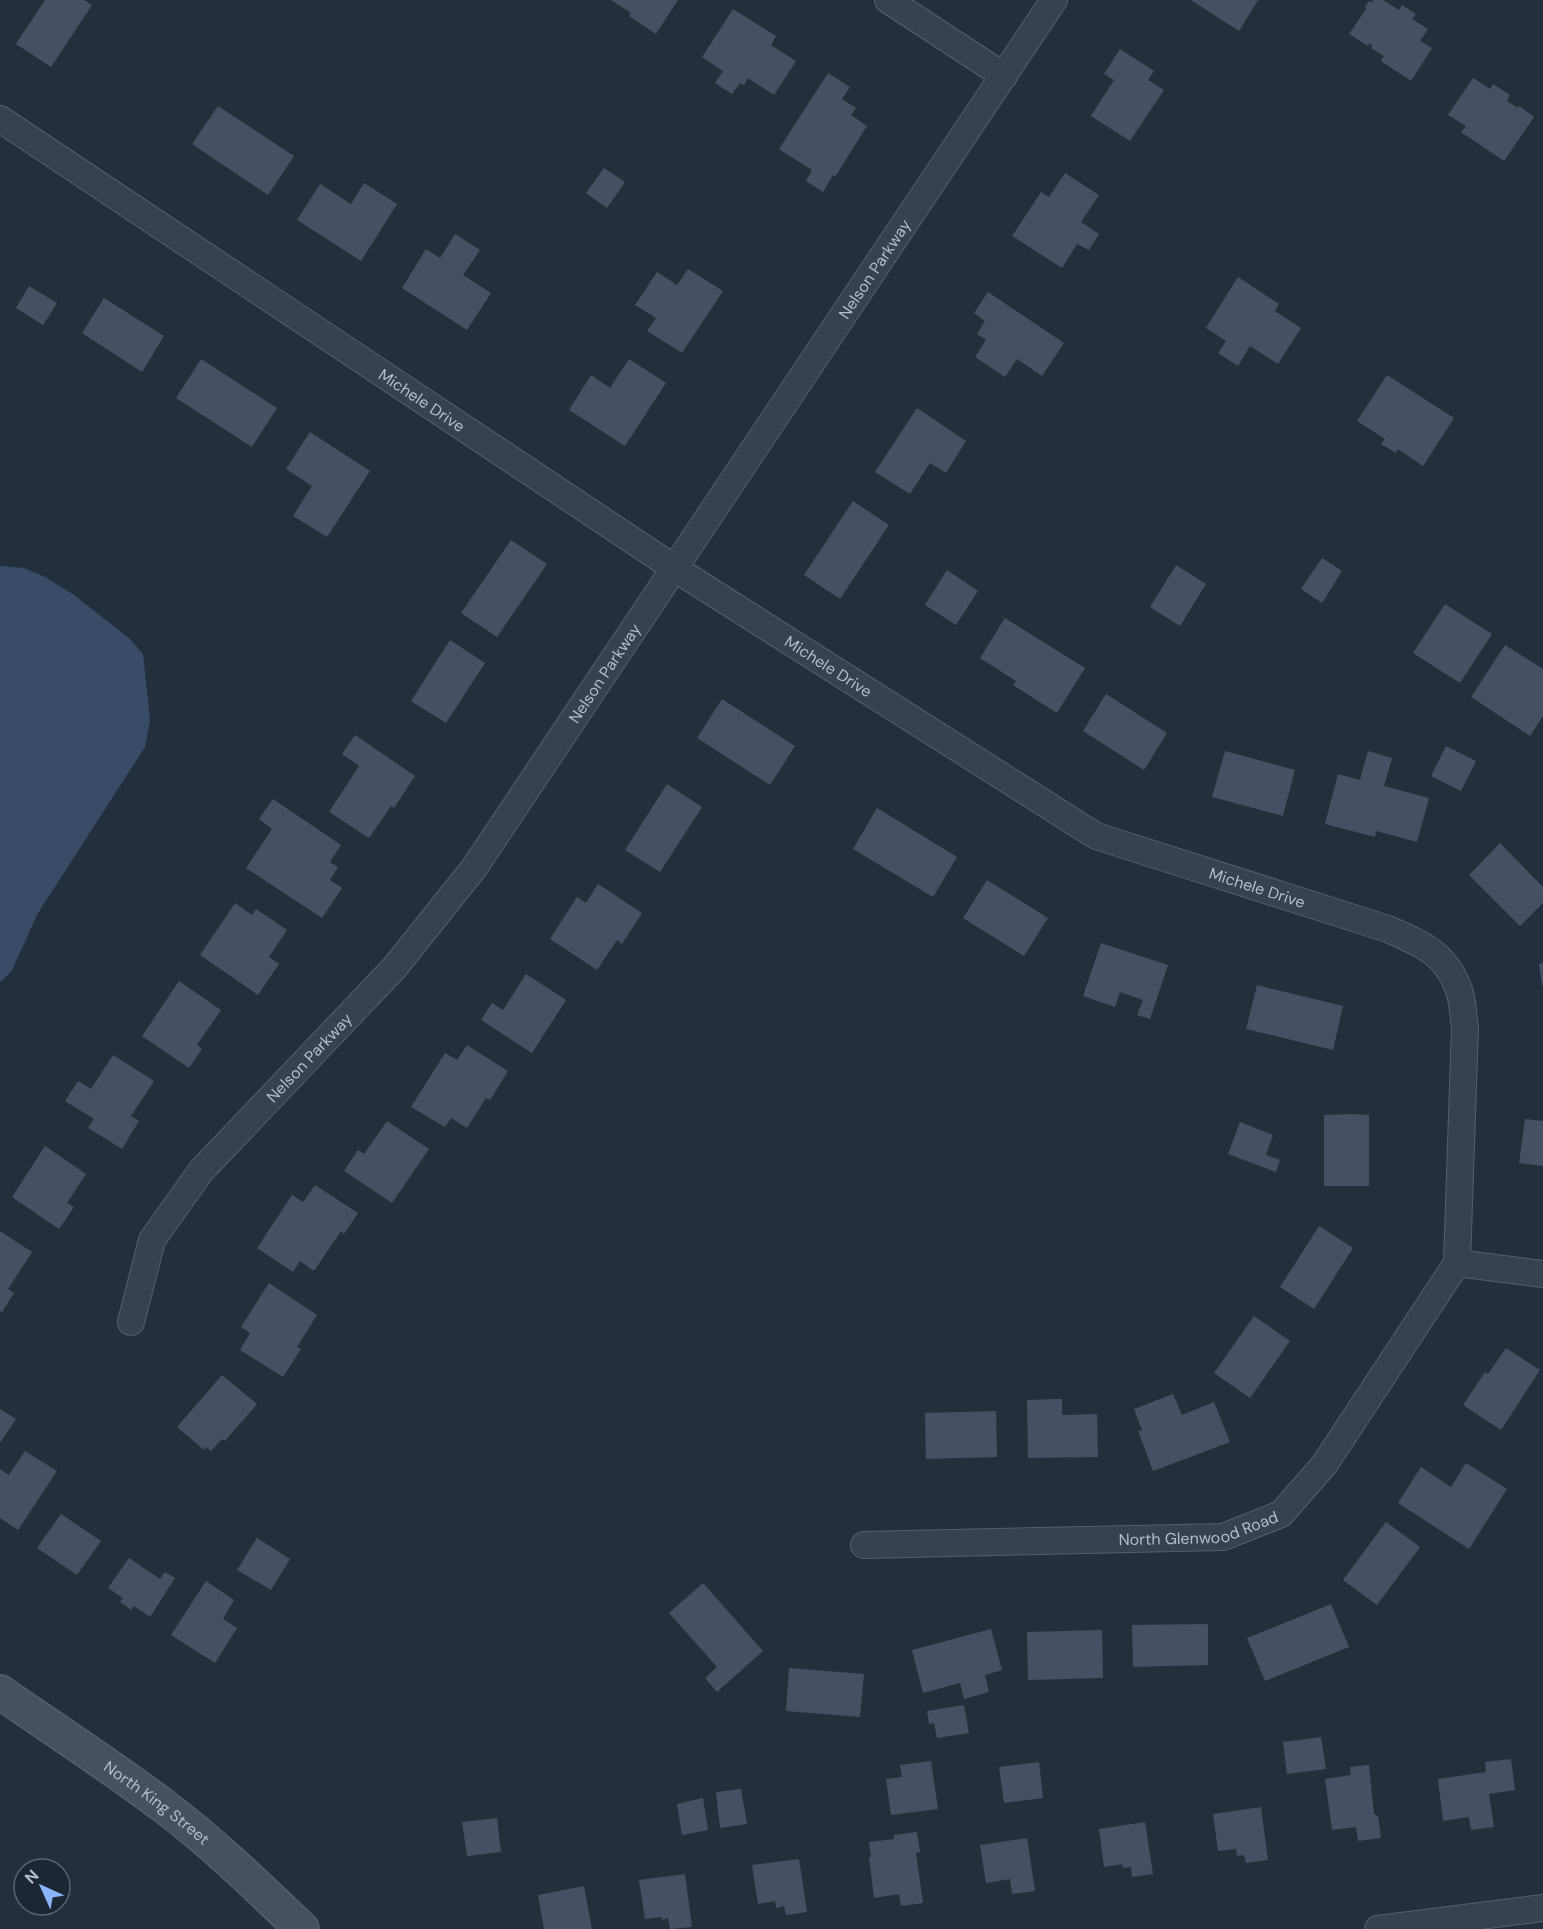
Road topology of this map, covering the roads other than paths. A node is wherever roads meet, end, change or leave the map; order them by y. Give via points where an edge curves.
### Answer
1 (888, 0) edge
2 (1054, 0) edge
3 (1004, 76) junction
4 (0, 119) edge
5 (674, 568) junction
6 (1458, 1263) junction
7 (1543, 1274) edge
8 (131, 1322) dead end
9 (864, 1545) dead end
10 (0, 1692) edge
11 (1543, 1908) edge
12 (302, 1929) edge
13 (1378, 1929) edge

1 - 3 street
2 - 3 street, Nelson Parkway
3 - 5 street, Nelson Parkway
4 - 5 street, Michele Drive
5 - 6 street, Michele Drive via 1096,836 1388,929 1418,942 1445,962 1459,992 1465,1027
5 - 8 street, Nelson Parkway via 474,868 395,968 201,1171 152,1240
6 - 7 street
6 - 9 street, North Glenwood Road via 1324,1466 1281,1514 1223,1537
10 - 12 main road, North King Street via 164,1807
11 - 13 street

